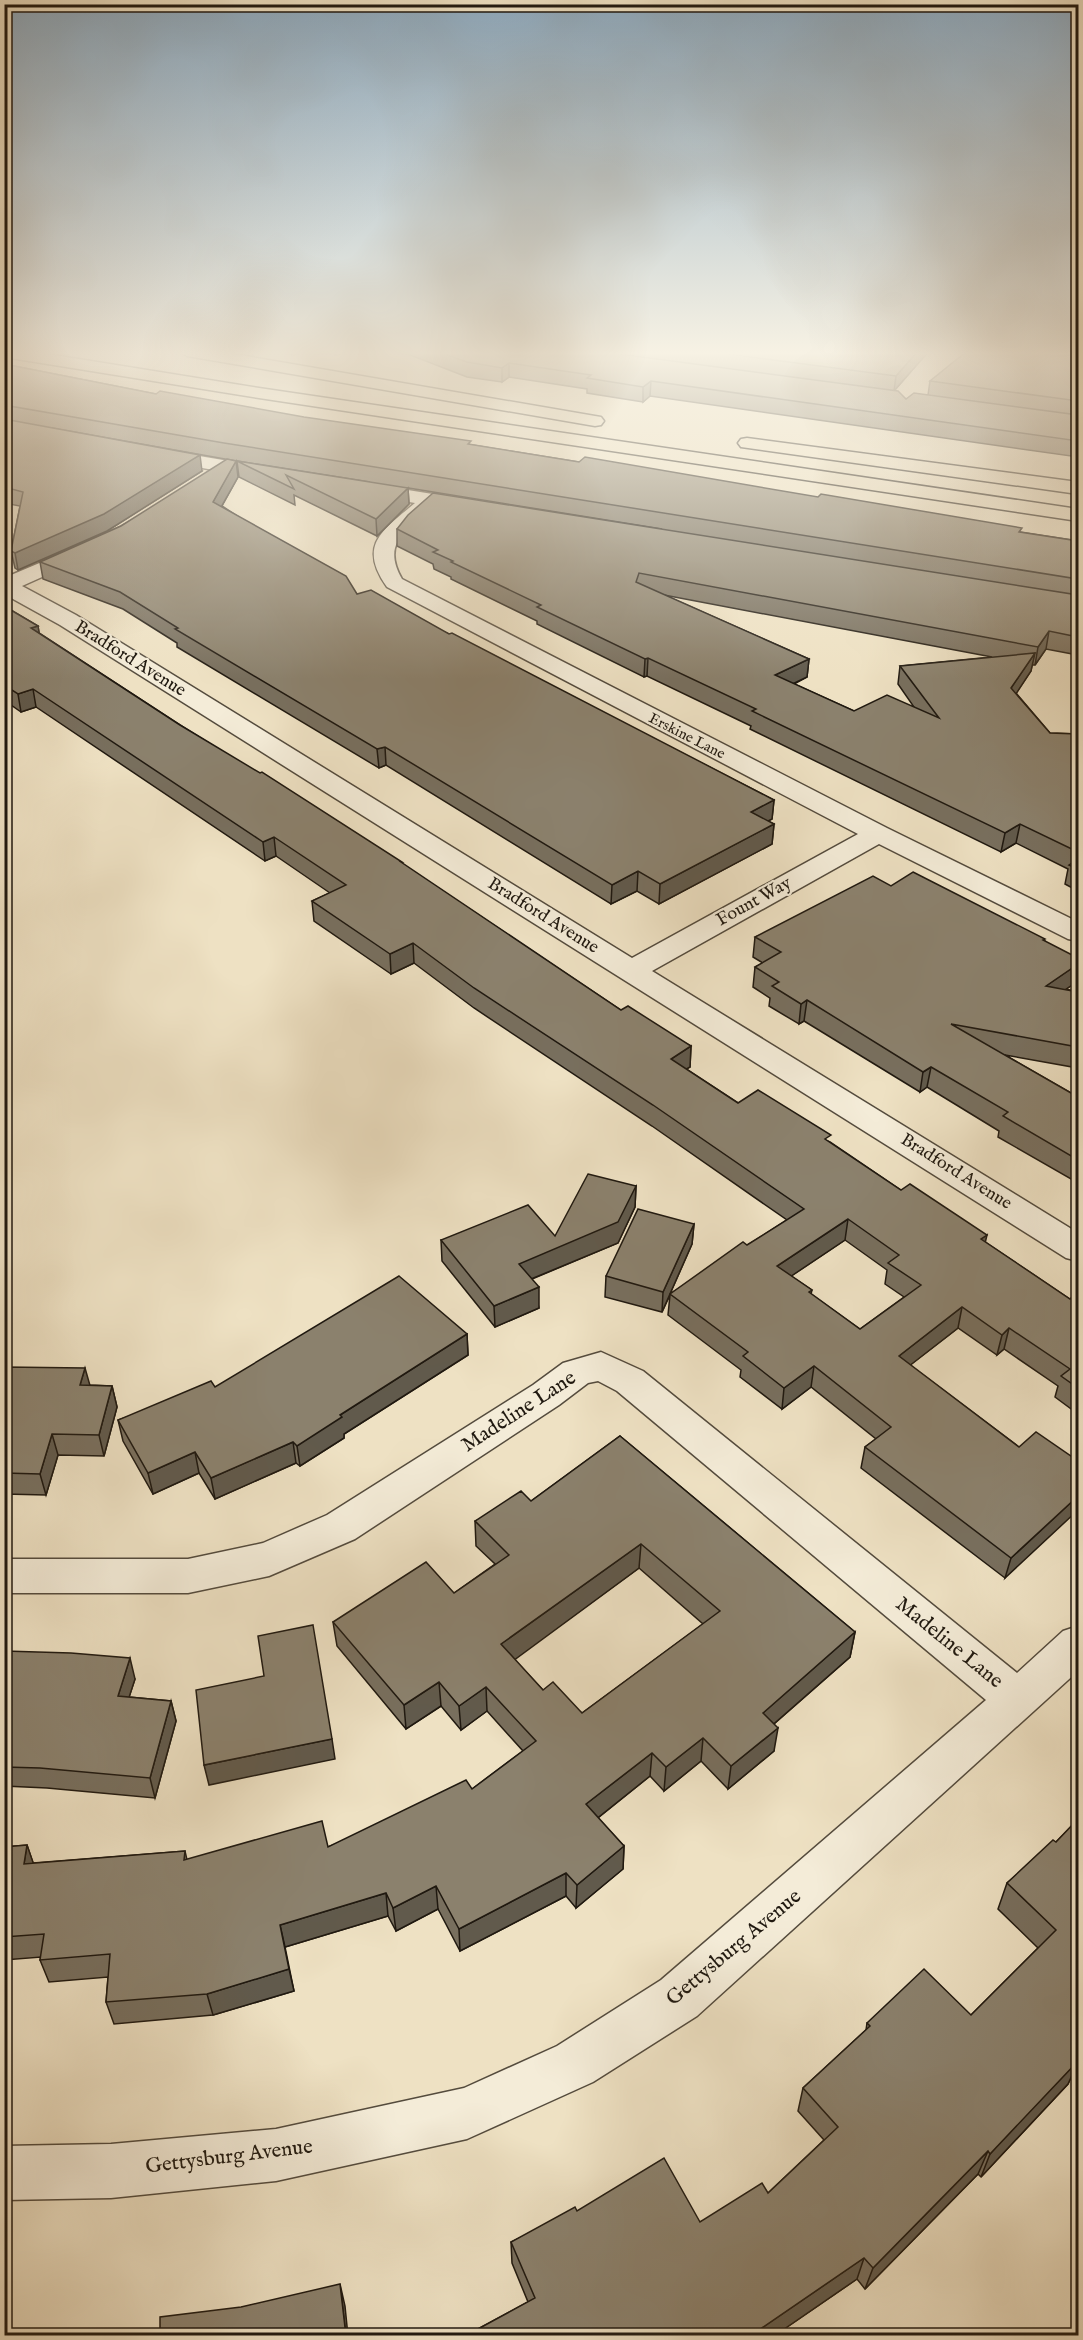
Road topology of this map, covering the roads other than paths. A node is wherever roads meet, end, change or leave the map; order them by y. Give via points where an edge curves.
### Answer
1 (186, 460) edge
2 (710, 460) edge
3 (875, 460) edge
4 (225, 467) junction
5 (305, 479) edge
6 (200, 484) edge
7 (350, 487) edge
8 (1078, 488) edge
9 (430, 499) junction
10 (489, 509) edge
11 (1078, 515) edge
12 (105, 542) edge
13 (5, 586) edge
14 (878, 834) junction
15 (1078, 933) edge
16 (630, 971) junction
17 (1078, 1249) edge
18 (4, 1576) edge
19 (1078, 1644) edge
20 (1018, 1700) junction
21 (4, 2173) edge

1 - 4 street
2 - 11 highway
3 - 8 highway
4 - 5 street
4 - 6 street
7 - 9 street
9 - 10 street
9 - 14 street, Erskine Lane via 388,537 381,550 383,568 394,583
12 - 13 street
13 - 16 street, Bradford Avenue via 68,620
14 - 15 street, Erskine Lane
14 - 16 street, Fount Way
16 - 17 street, Bradford Avenue
18 - 20 street, Madeline Lane via 188,1576 269,1560 341,1527 576,1373 601,1366 630,1381
19 - 20 street, Gettysburg Avenue
20 - 21 street, Gettysburg Avenue via 680,1998 575,2064 467,2113 276,2155 111,2171

